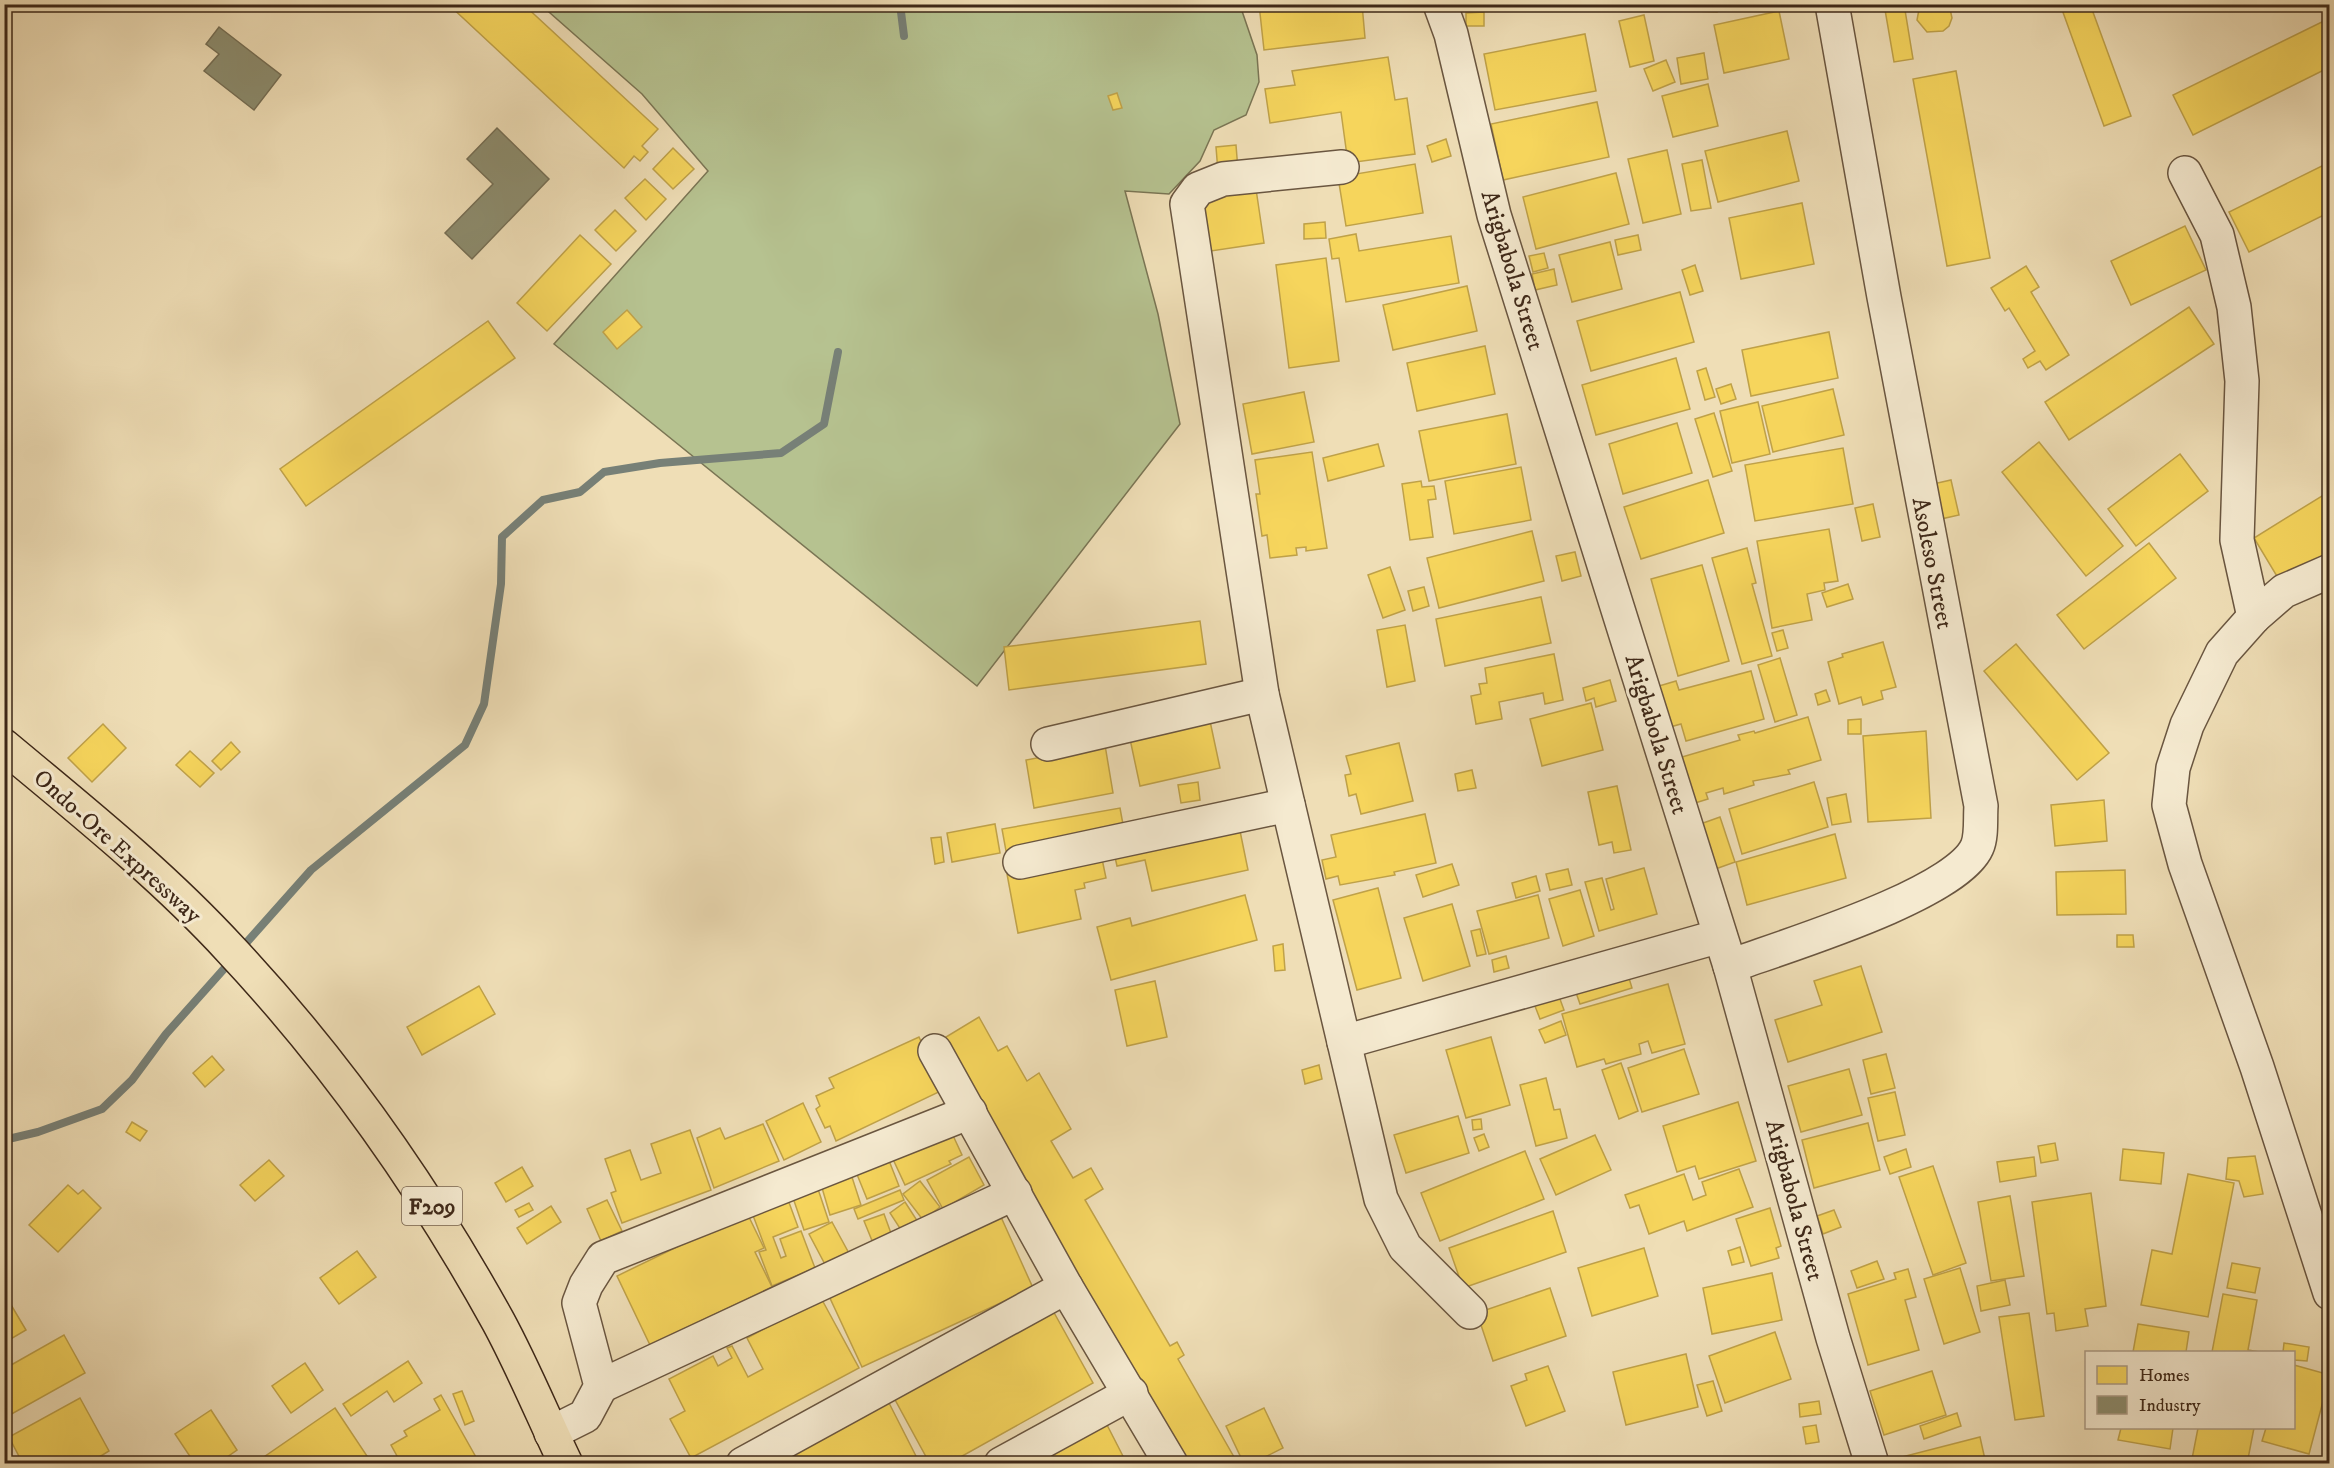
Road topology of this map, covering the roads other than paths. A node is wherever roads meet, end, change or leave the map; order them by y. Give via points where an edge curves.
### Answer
1 (1440, 4) edge
2 (1832, 4) edge
3 (1342, 167) dead end
4 (2185, 173) dead end
5 (2330, 571) edge
6 (2254, 617) junction
7 (1262, 694) junction
8 (1048, 744) dead end
9 (4, 746) edge
10 (1288, 805) junction
11 (1020, 862) dead end
12 (1720, 936) junction
13 (1730, 966) junction
14 (1344, 1042) junction
15 (935, 1051) dead end
16 (970, 1112) junction
17 (1015, 1193) junction
18 (1066, 1287) junction
19 (2330, 1293) edge
20 (1470, 1312) dead end
21 (601, 1386) junction
22 (1131, 1393) junction
23 (551, 1433) junction
24 (566, 1464) edge
25 (743, 1464) edge
26 (1001, 1464) edge
27 (1171, 1464) edge
28 (1872, 1464) edge

1 - 12 street, Arigbabola Street via 1451,34 1494,215
2 - 13 street, Asoleso Street via 1981,806 1977,846 1955,873 1903,902
3 - 7 street via 1223,179 1198,189 1187,204
4 - 6 street via 2217,235 2234,307 2242,381 2237,540
5 - 6 street via 2284,591
6 - 19 street via 2222,653 2187,726 2174,768 2169,805 2185,864 2257,1067
7 - 8 street
7 - 10 street
9 - 23 main road, Ondo-Ore Expressway / F209 via 138,859 229,948 328,1065 433,1208 500,1323
10 - 11 street
10 - 14 street
12 - 13 street, Arigbabola Street
12 - 14 street
13 - 28 street, Arigbabola Street
14 - 20 street via 1381,1199 1405,1247
15 - 16 street
16 - 17 street
16 - 21 street via 603,1258 579,1303
17 - 18 street
17 - 21 street
18 - 22 street
18 - 25 street
21 - 23 street via 585,1416
22 - 26 street
22 - 27 street
23 - 24 main road, F209

